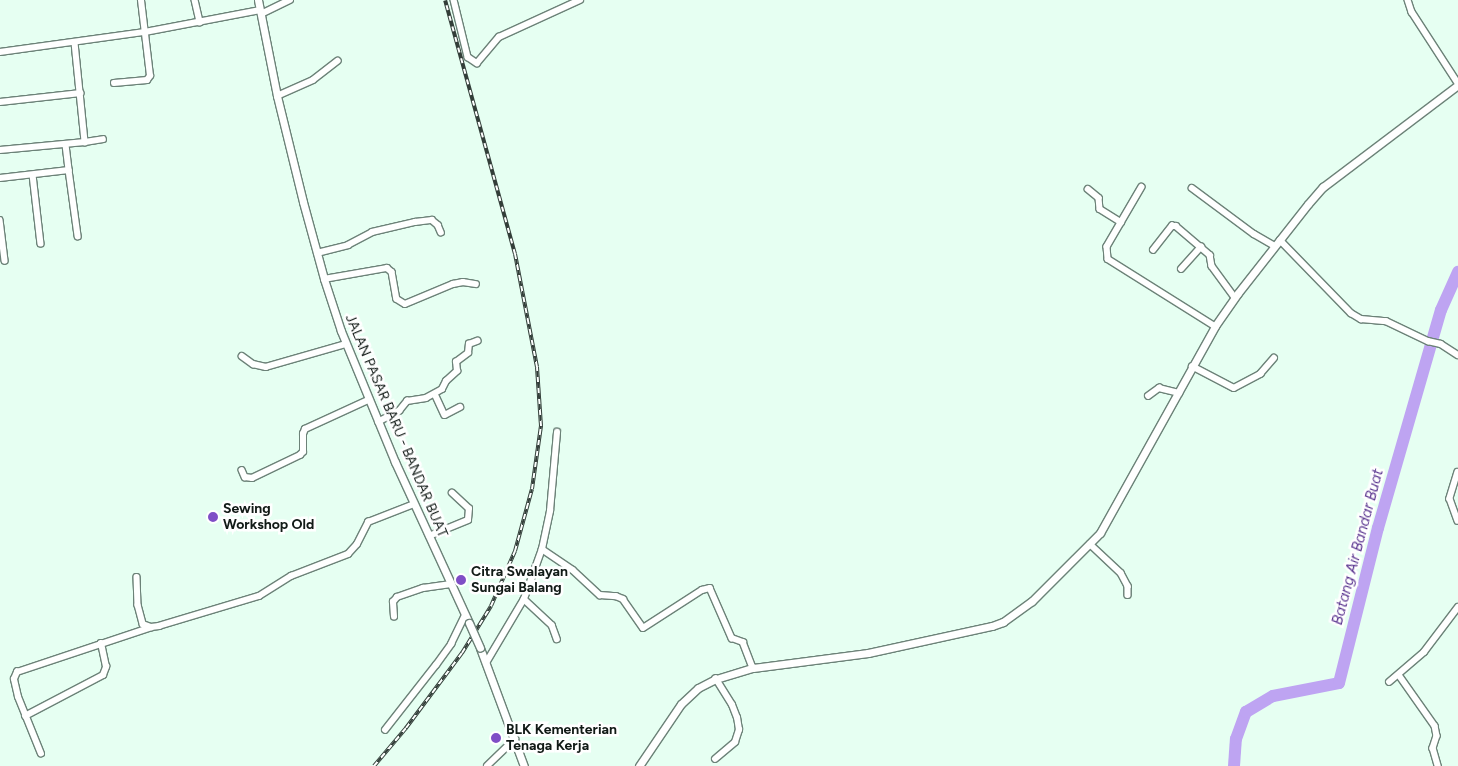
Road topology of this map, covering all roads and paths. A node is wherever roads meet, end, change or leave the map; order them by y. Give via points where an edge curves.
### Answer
1 (141, 0) edge
2 (195, 0) edge
3 (258, 0) edge
4 (290, 0) edge
5 (454, 0) edge
6 (580, 0) edge
7 (1408, 0) edge
8 (260, 12) junction
9 (200, 22) junction
10 (144, 32) junction
11 (76, 43) junction
12 (0, 52) edge
13 (337, 61) dead end
14 (114, 83) dead end
15 (1458, 84) edge
16 (80, 93) junction
17 (278, 96) junction
18 (0, 102) edge
19 (103, 139) dead end
20 (85, 142) junction
21 (66, 145) junction
22 (0, 150) edge
23 (69, 170) junction
24 (33, 175) junction
25 (0, 178) edge
26 (1142, 186) dead end
27 (1192, 188) dead end
28 (1088, 189) dead end
29 (0, 220) edge
30 (1122, 222) junction
31 (441, 232) dead end
32 (1, 236) edge
33 (78, 236) dead end
34 (1277, 243) junction
35 (41, 244) dead end
36 (1201, 247) junction
37 (1153, 250) dead end
38 (317, 253) junction
39 (5, 261) dead end
40 (1181, 270) dead end
41 (324, 279) junction
42 (476, 284) dead end
43 (1234, 298) junction
44 (1215, 326) junction
45 (477, 341) dead end
46 (346, 344) junction
47 (1458, 355) edge
48 (242, 356) dead end
49 (1274, 358) dead end
50 (1192, 366) junction
51 (1178, 393) junction
52 (435, 394) junction
53 (1148, 396) dead end
54 (368, 400) junction
55 (460, 407) dead end
56 (378, 422) junction
57 (557, 432) dead end
58 (242, 470) dead end
59 (1458, 472) edge
60 (452, 493) dead end
61 (414, 504) junction
62 (1451, 506) junction
63 (1458, 507) edge
64 (1458, 521) edge
65 (429, 536) junction
66 (1090, 544) junction
67 (542, 549) junction
68 (137, 577) dead end
69 (451, 584) junction
70 (1128, 595) dead end
71 (524, 599) junction
72 (1458, 607) edge
73 (465, 615) junction
74 (394, 617) dead end
75 (151, 627) junction
76 (557, 639) dead end
77 (101, 644) junction
78 (486, 663) junction
79 (753, 668) junction
80 (1399, 675) junction
81 (716, 679) junction
82 (1389, 682) dead end
83 (25, 716) junction
84 (385, 730) dead end
85 (516, 739) junction
86 (41, 754) dead end
87 (715, 759) dead end
88 (487, 766) edge
89 (524, 766) edge
90 (639, 766) edge
91 (1438, 766) edge

1 - 10 street
2 - 9 street
3 - 8 street, JALAN PASAR BARU - BANDAR BUAT
4 - 8 street
5 - 6 street via 468,57 477,63 499,37
7 - 15 street via 1412,12
8 - 9 street
8 - 17 street, JALAN PASAR BARU - BANDAR BUAT
9 - 10 street
10 - 11 street
10 - 14 street via 149,78
11 - 12 street
11 - 16 street
13 - 17 street via 313,80
15 - 34 street via 1323,188
16 - 18 street
16 - 20 street
17 - 38 street, JALAN PASAR BARU - BANDAR BUAT
19 - 20 street
20 - 21 street
21 - 22 street
21 - 23 street
23 - 24 street
23 - 33 street
24 - 25 street
24 - 35 street
26 - 30 street
27 - 34 street via 1254,234
28 - 30 street via 1099,198 1100,209
29 - 32 street
30 - 44 street via 1106,250 1108,258
31 - 38 street via 432,220 415,222 372,232 348,245
32 - 39 street
34 - 43 street
34 - 47 street via 1351,313 1361,319 1386,321 1441,344
36 - 37 street via 1174,225
36 - 40 street
36 - 43 street via 1210,255 1212,266
38 - 41 street, JALAN PASAR BARU - BANDAR BUAT
41 - 42 street via 387,268 392,272 397,299 405,304 453,284
41 - 46 street, JALAN PASAR BARU - BANDAR BUAT
43 - 44 street
44 - 50 street
45 - 52 street via 469,344 468,353 456,362 457,371
46 - 48 street via 273,366 260,367
46 - 54 street, JALAN PASAR BARU - BANDAR BUAT
49 - 50 street via 1260,374 1234,388
50 - 51 street
51 - 53 street via 1159,388
51 - 66 street via 1116,508
52 - 55 street via 445,415
52 - 56 street via 407,401 399,411
54 - 56 street, JALAN PASAR BARU - BANDAR BUAT
54 - 58 street via 305,429 300,455 252,478 245,477
56 - 61 street, JALAN PASAR BARU - BANDAR BUAT
57 - 67 street via 550,511
59 - 62 street via 1451,492
60 - 65 street via 469,510 468,520
61 - 65 street, JALAN PASAR BARU - BANDAR BUAT
61 - 75 street via 368,522 348,554 291,576 259,596
62 - 63 street
62 - 64 street
65 - 69 street, JALAN PASAR BARU - BANDAR BUAT
66 - 70 street via 1122,573
66 - 79 street via 1046,590 1003,622 868,653
67 - 71 street
67 - 79 street via 573,570 600,595 624,599 643,628 709,588 732,638 743,642
68 - 75 street via 139,612 143,624
69 - 73 street, JALAN PASAR BARU - BANDAR BUAT
69 - 74 street via 423,588 397,597 393,602
71 - 76 street via 552,625
71 - 78 street
72 - 80 street via 1424,652
73 - 78 street, JALAN PASAR BARU - BANDAR BUAT, bridge
73 - 84 street via 451,644
75 - 77 street
77 - 83 street via 106,667 103,675
77 - 83 street via 17,672 14,679
78 - 85 street, JALAN PASAR BARU - BANDAR BUAT
79 - 81 street
80 - 82 street
80 - 91 street via 1435,726 1437,736 1432,748
81 - 87 street via 732,705 738,730 735,742
81 - 90 street via 698,688 681,704
83 - 86 street
85 - 88 street
85 - 89 street, JALAN PASAR BARU - BANDAR BUAT

